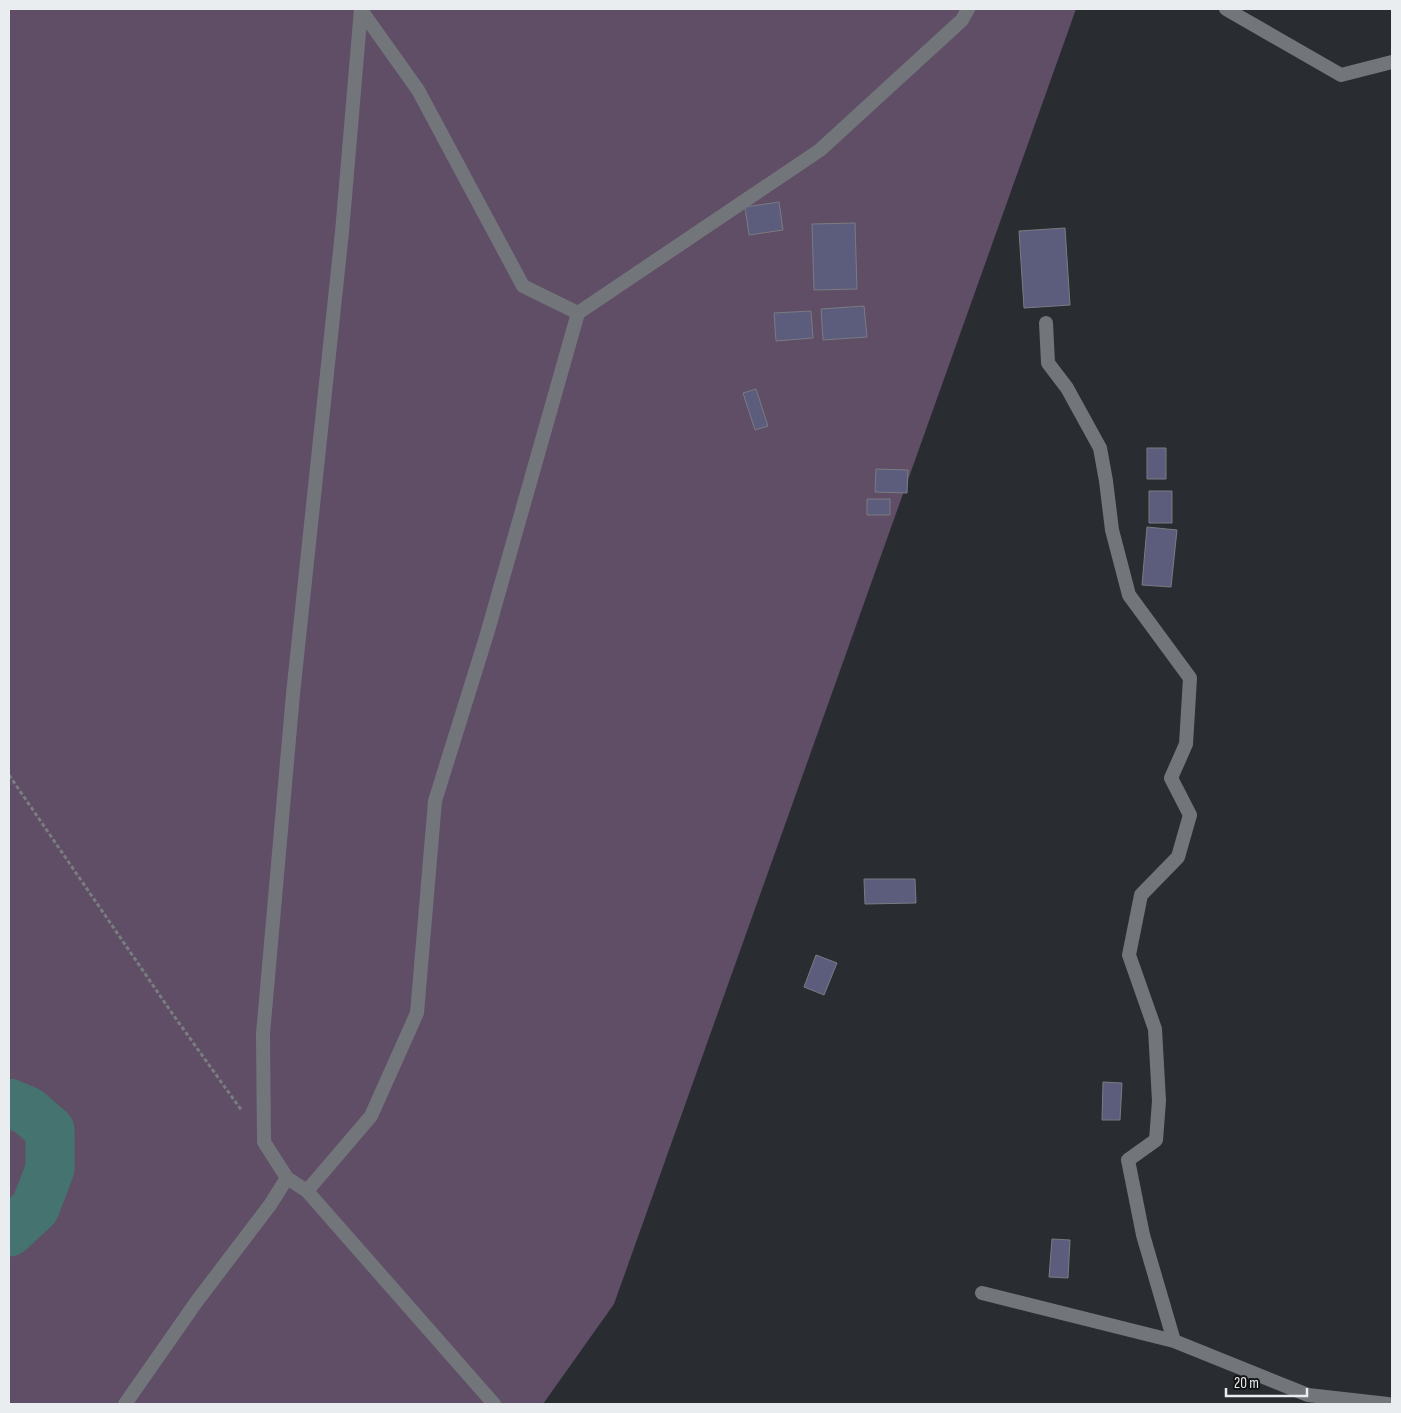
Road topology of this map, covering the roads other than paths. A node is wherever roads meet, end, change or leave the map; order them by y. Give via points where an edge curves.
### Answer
1 (361, 9) edge
2 (968, 9) edge
3 (1226, 9) edge
4 (1392, 62) edge
5 (578, 313) junction
6 (1046, 323) dead end
7 (287, 1178) junction
8 (307, 1191) junction
9 (982, 1293) dead end
10 (1174, 1341) junction
11 (124, 1404) edge
12 (494, 1404) edge
13 (1388, 1404) edge

1 - 5 street via 418,90 523,286
1 - 7 street via 342,232 292,694 263,1034 264,1142
2 - 5 street via 962,20 820,150
3 - 4 street via 1342,75
5 - 8 street via 487,634 435,801 417,1012 371,1116
6 - 10 street via 1048,362 1067,388 1100,448 1112,530 1130,595 1190,678 1186,744 1171,778 1190,815 1178,857 1141,895 1129,955 1155,1029 1159,1101 1156,1140 1128,1160 1143,1235
7 - 8 street
7 - 11 street
8 - 12 street
9 - 10 street
10 - 13 street via 1308,1395

